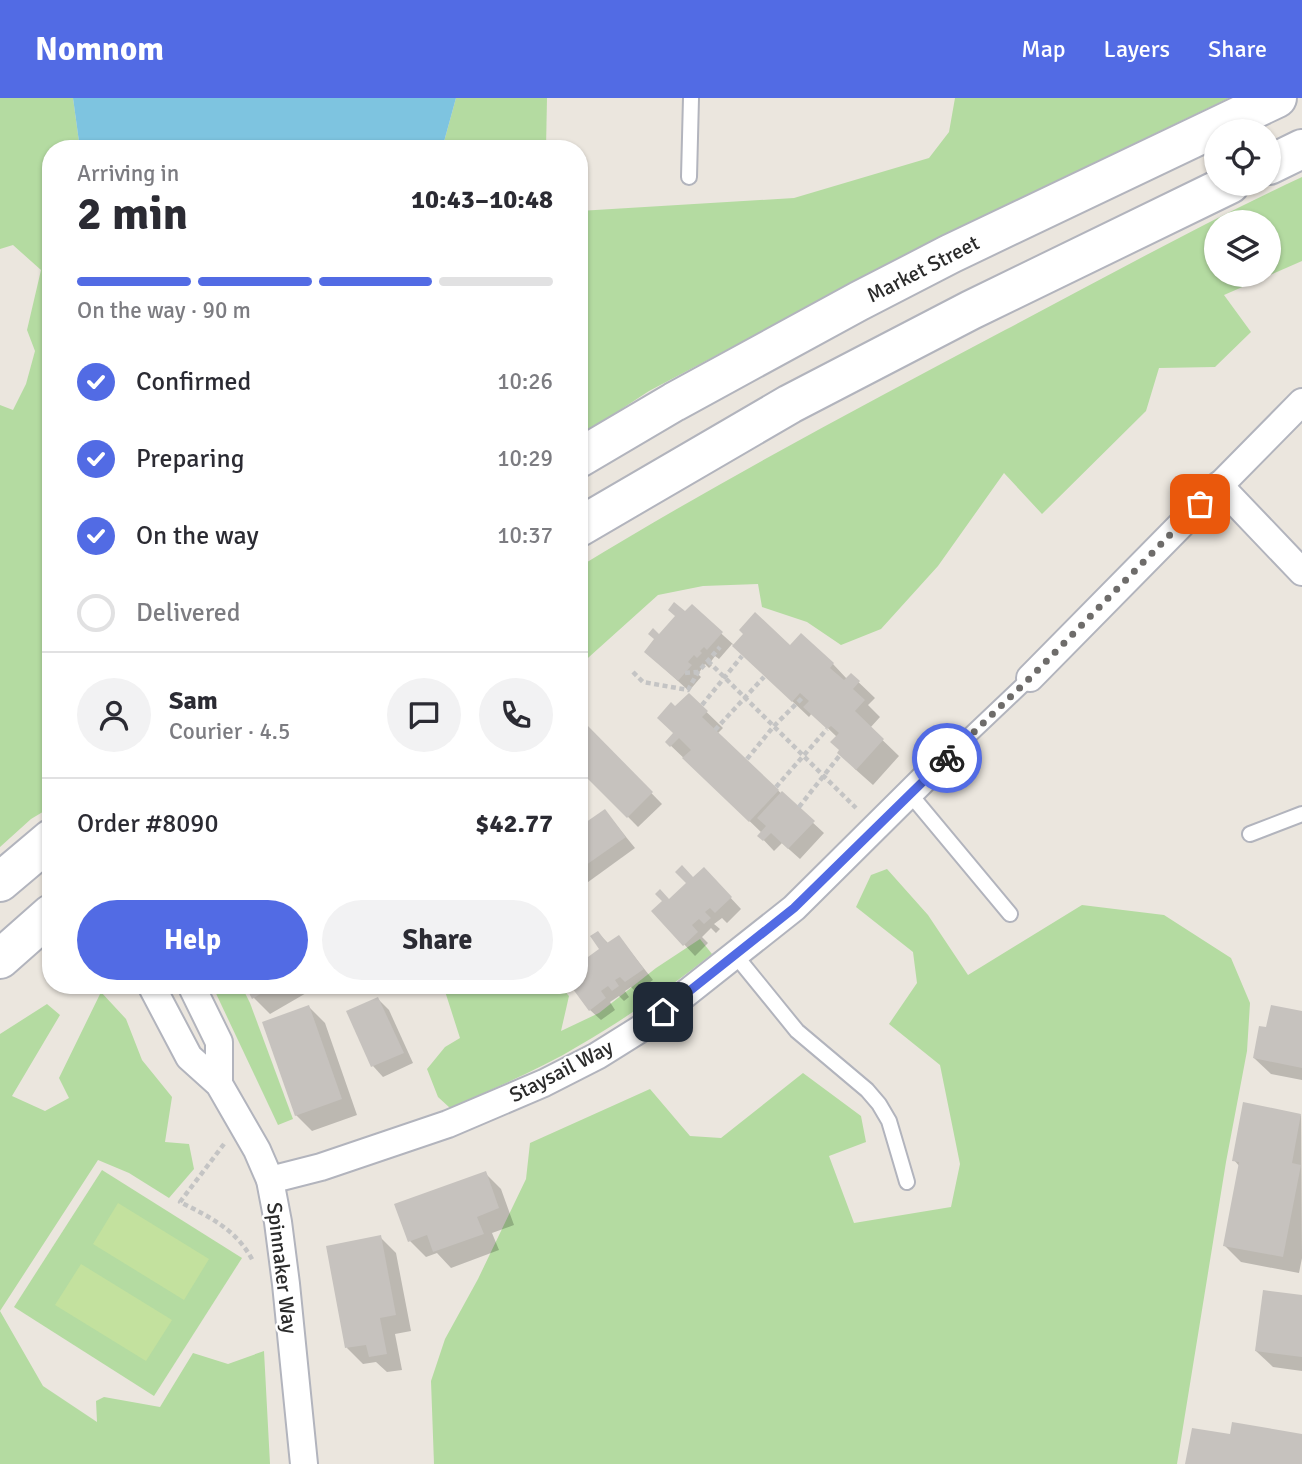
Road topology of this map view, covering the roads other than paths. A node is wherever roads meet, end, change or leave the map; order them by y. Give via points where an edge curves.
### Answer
1 (691, 98) edge
2 (1277, 98) edge
3 (1302, 149) edge
4 (1281, 159) edge
5 (689, 177) dead end
6 (1205, 196) edge
7 (1302, 401) edge
8 (588, 453) edge
9 (1219, 485) junction
10 (588, 522) edge
11 (1302, 572) edge
12 (1030, 678) joint
13 (932, 771) joint
14 (910, 794) junction
15 (1302, 814) edge
16 (1250, 834) dead end
17 (42, 847) edge
18 (0, 882) edge
19 (1010, 914) dead end
20 (42, 922) edge
21 (736, 956) junction
22 (0, 959) edge
23 (156, 994) edge
24 (195, 994) edge
25 (219, 1084) junction
26 (270, 1180) junction
27 (907, 1182) dead end
28 (304, 1464) edge

1 - 5 lane
2 - 8 main road, Market Street via 870,295
3 - 4 main road
6 - 10 main road via 790,404
7 - 9 street
9 - 11 street
9 - 12 street
12 - 13 lane
13 - 14 street, Staysail Way
14 - 19 lane
14 - 21 street, Staysail Way via 794,908
15 - 16 lane
17 - 18 main road
20 - 22 main road
21 - 26 street, Staysail Way via 645,1026 544,1083 448,1124
21 - 27 lane via 797,1031 879,1104 889,1121
23 - 25 street, Spinnaker Way via 189,1057
24 - 25 street, Spinnaker Way via 219,1042
25 - 26 street, Spinnaker Way
26 - 28 street, Spinnaker Way via 286,1284

